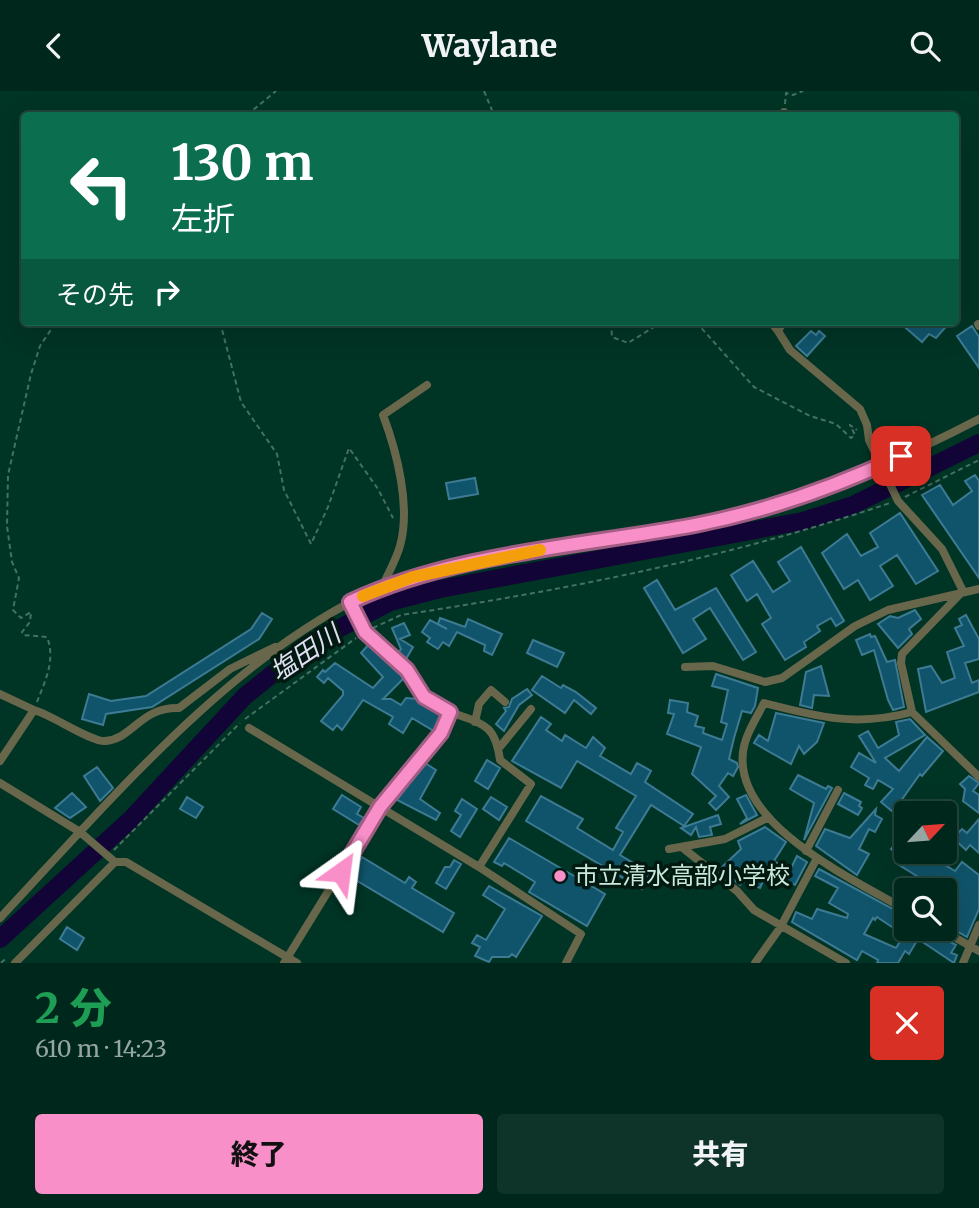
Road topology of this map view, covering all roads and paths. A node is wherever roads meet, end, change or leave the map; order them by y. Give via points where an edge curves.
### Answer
1 (276, 91) edge
2 (484, 91) edge
3 (803, 91) edge
4 (251, 112) edge
5 (493, 112) edge
6 (784, 112) edge
7 (53, 326) edge
8 (221, 326) edge
9 (611, 326) edge
10 (656, 326) edge
11 (700, 326) edge
12 (774, 326) edge
13 (781, 326) edge
14 (778, 331) junction
15 (426, 385) dead end
16 (979, 419) edge
17 (867, 425) junction
18 (979, 460) edge
19 (883, 469) junction
20 (898, 501) junction
21 (394, 520) dead end
22 (382, 587) junction
23 (979, 589) edge
24 (963, 591) junction
25 (351, 605) junction
26 (365, 632) junction
27 (288, 642) junction
28 (685, 667) dead end
29 (0, 694) edge
30 (505, 702) dead end
31 (531, 709) dead end
32 (34, 710) junction
33 (450, 712) junction
34 (912, 712) junction
35 (475, 722) junction
36 (248, 728) dead end
37 (499, 748) junction
38 (0, 761) edge
39 (979, 777) edge
40 (0, 783) edge
41 (838, 790) dead end
42 (380, 807) junction
43 (768, 818) junction
44 (81, 833) junction
45 (683, 848) junction
46 (669, 849) dead end
47 (806, 851) junction
48 (817, 858) junction
49 (111, 860) junction
50 (479, 867) junction
51 (894, 903) edge
52 (0, 918) edge
53 (979, 925) edge
54 (780, 928) junction
55 (957, 939) edge
56 (970, 947) junction
57 (979, 951) edge
58 (10, 955) dead end
59 (286, 960) edge
60 (1, 963) edge
61 (15, 963) edge
62 (297, 963) edge
63 (566, 963) edge
64 (755, 963) edge
65 (846, 963) edge
66 (963, 963) edge

1 - 4 path
2 - 5 path
3 - 6 path via 786,93
7 - 32 path via 40,346 31,374 6,498 12,562 19,578 13,610 20,618 31,613 23,635 47,637 50,645 49,672
8 - 21 path via 241,402 277,454 284,491 311,544 349,448
9 - 10 path via 612,337 628,343
11 - 17 path via 754,387 836,424 851,437 855,435 850,425 860,432 856,422
12 - 14 street
13 - 14 street
14 - 17 street via 790,350 860,409
15 - 22 street via 383,415 404,521 400,546
16 - 19 street
17 - 19 street
18 - 20 path
19 - 20 street
19 - 22 street via 697,524 519,555
20 - 24 street via 942,549
20 - 26 path via 792,536 684,564 401,615
22 - 25 street
23 - 24 street
24 - 28 street via 888,610 855,626 782,678 765,682 713,666
24 - 34 street via 902,654
25 - 26 street
25 - 27 street
26 - 33 street via 407,670 424,697
26 - 49 path via 228,732
27 - 32 street via 230,669 179,708 159,708 115,739 102,741
27 - 44 street via 208,707
29 - 32 street
30 - 35 street via 491,690 479,704
31 - 37 street
32 - 38 street
33 - 35 street
33 - 42 street via 441,733
34 - 39 street
34 - 43 street via 877,720 831,720 764,703 742,756 750,787
35 - 37 street via 490,728
36 - 42 street
37 - 50 street via 500,760 531,784
40 - 44 street
41 - 47 street
42 - 50 street
42 - 59 street
43 - 45 street via 725,839
43 - 47 street
44 - 49 street
44 - 52 street
45 - 46 street
45 - 54 street
47 - 48 street
48 - 51 street
48 - 54 street
49 - 59 street via 126,862
49 - 61 street
50 - 63 street via 581,934
53 - 56 street
54 - 64 street
54 - 65 street
55 - 56 street
56 - 57 street
56 - 66 street
58 - 60 path
59 - 62 street

